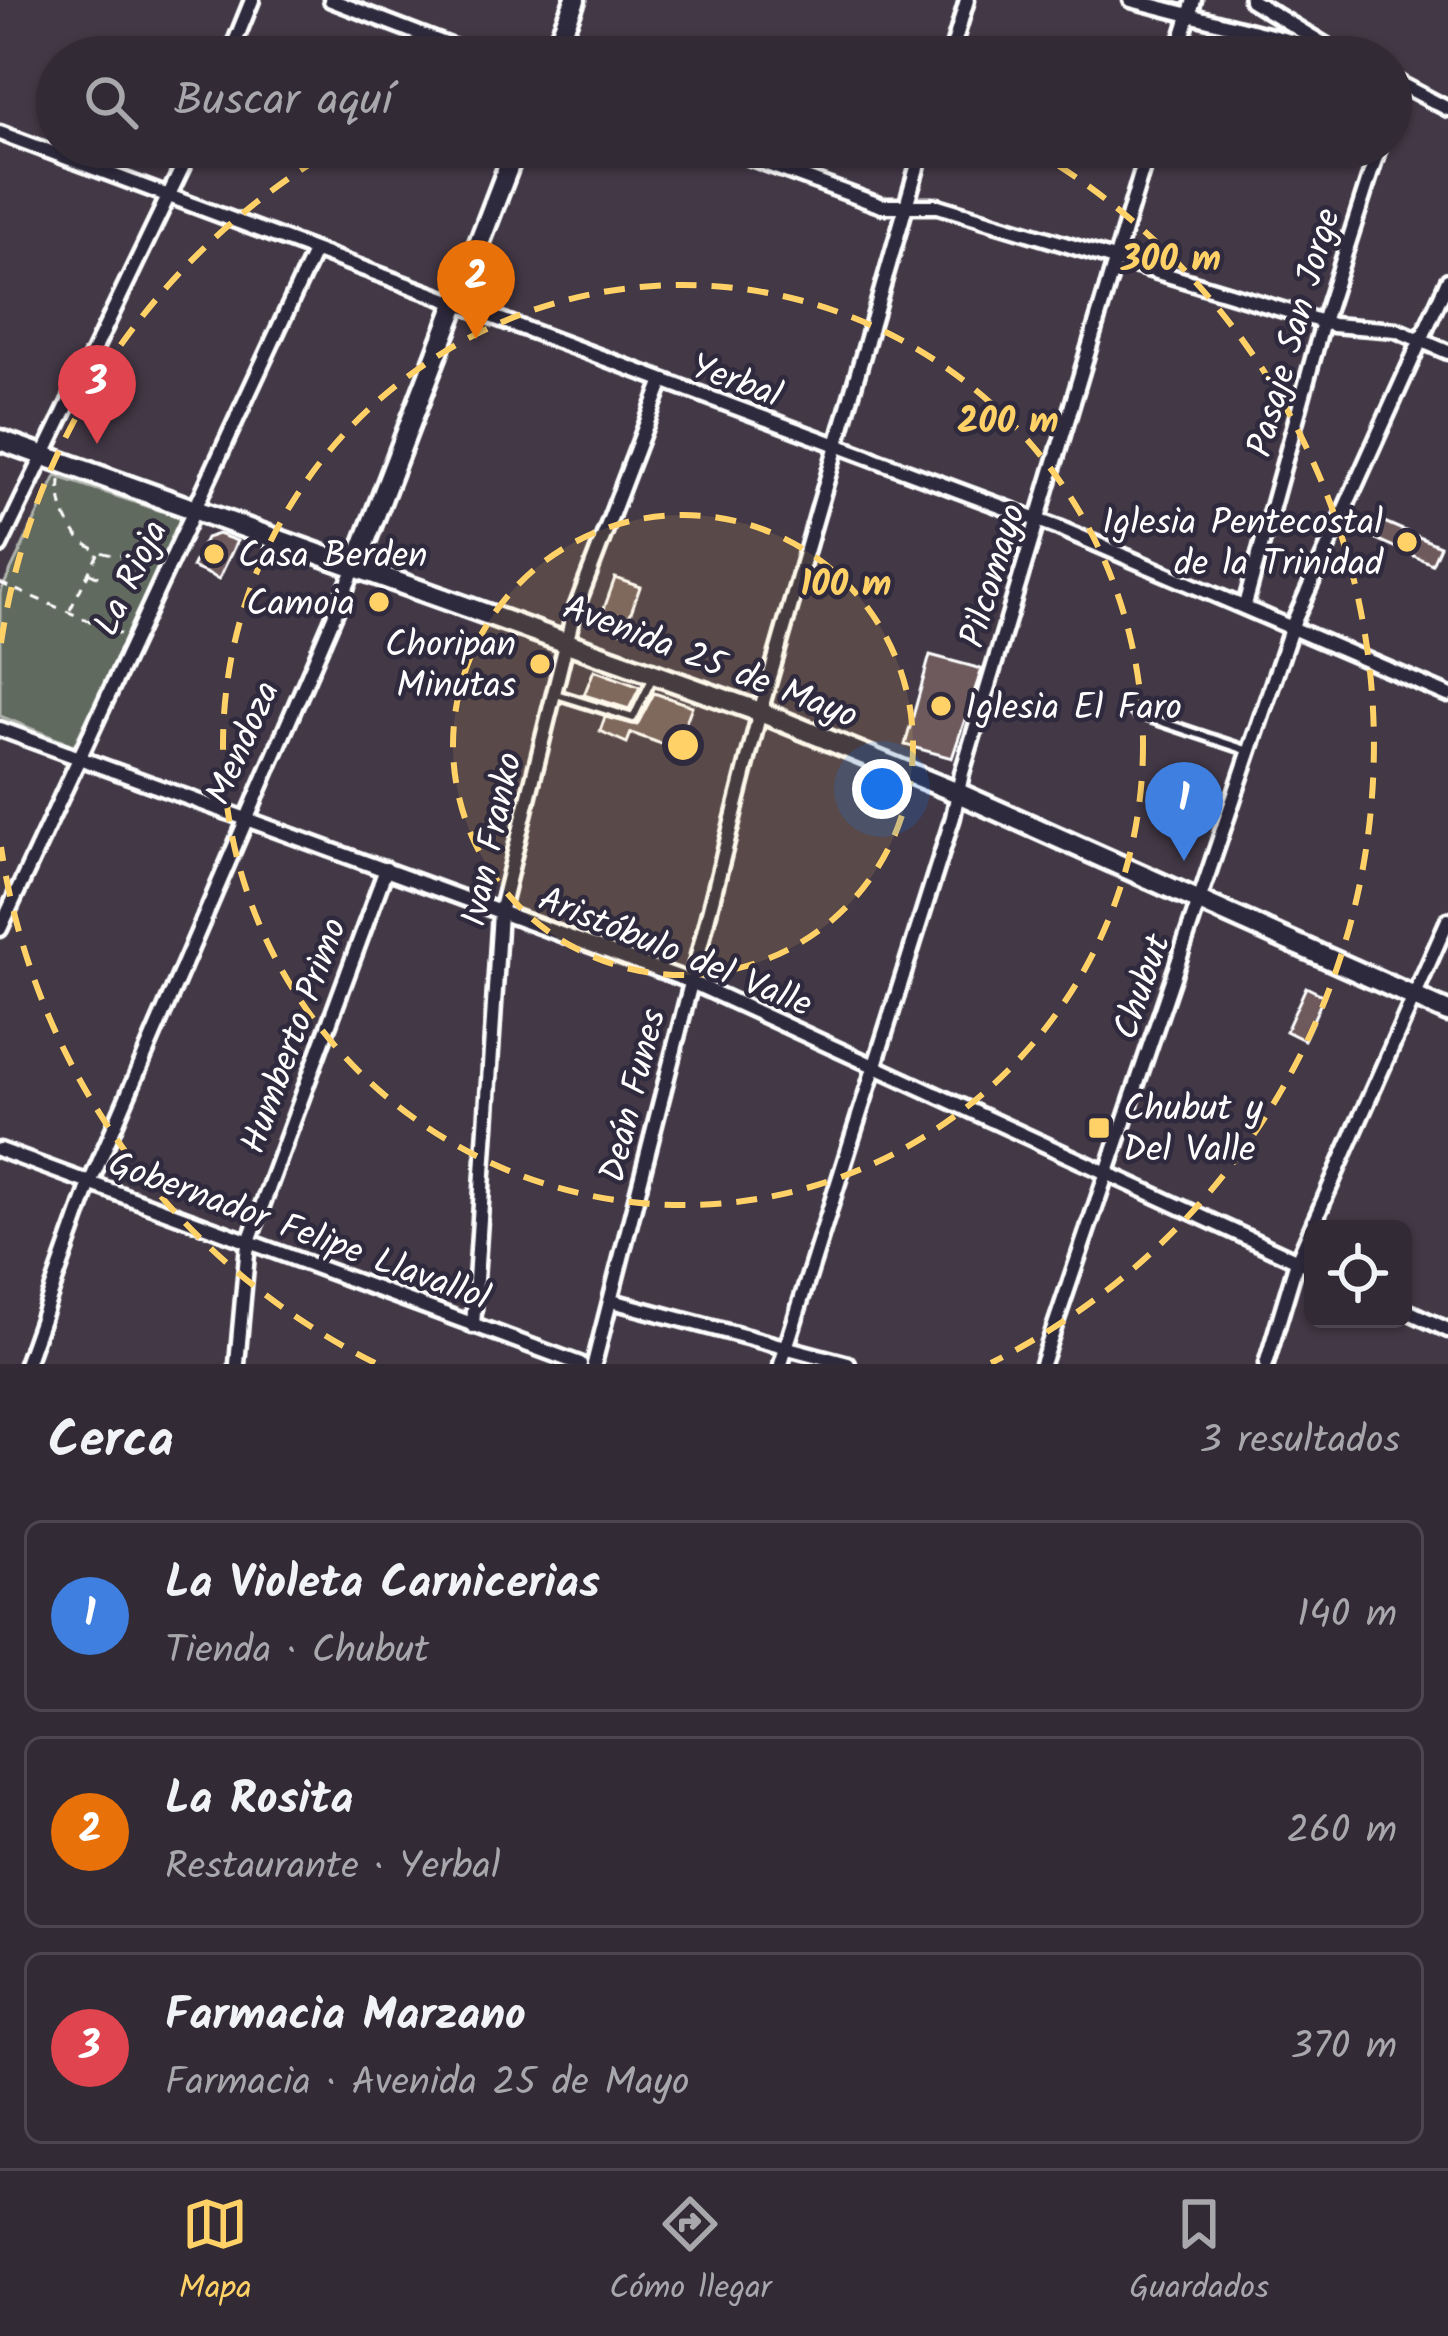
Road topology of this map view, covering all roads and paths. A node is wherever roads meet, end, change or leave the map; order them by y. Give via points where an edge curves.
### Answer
1 (252, 0) edge
2 (331, 0) edge
3 (575, 0) edge
4 (967, 0) edge
5 (1131, 0) edge
6 (1194, 0) edge
7 (1251, 0) edge
8 (1271, 5) edge
9 (1189, 16) junction
10 (237, 36) edge
11 (424, 36) edge
12 (560, 36) edge
13 (956, 36) edge
14 (1183, 36) edge
15 (1267, 36) edge
16 (1314, 36) edge
17 (1412, 90) edge
18 (1448, 109) edge
19 (0, 133) edge
20 (36, 146) edge
21 (94, 168) edge
22 (184, 168) edge
23 (507, 168) edge
24 (779, 168) edge
25 (917, 168) edge
26 (1142, 168) edge
27 (1372, 168) edge
28 (172, 197) junction
29 (905, 206) junction
30 (314, 252) junction
31 (1114, 259) junction
32 (1448, 280) edge
33 (452, 303) junction
34 (1323, 322) junction
35 (1422, 340) junction
36 (1448, 352) edge
37 (662, 383) junction
38 (0, 440) edge
39 (832, 446) junction
40 (52, 458) junction
41 (192, 506) junction
42 (1040, 521) junction
43 (0, 546) edge
44 (98, 553) junction
45 (356, 565) junction
46 (88, 573) junction
47 (101, 578) dead end
48 (0, 583) edge
49 (1245, 605) junction
50 (69, 613) junction
51 (1292, 626) junction
52 (567, 639) junction
53 (132, 640) junction
54 (655, 672) junction
55 (553, 693) junction
56 (1448, 695) edge
57 (760, 712) junction
58 (1135, 713) dead end
59 (0, 729) edge
60 (1249, 751) junction
61 (77, 757) junction
62 (958, 793) junction
63 (242, 819) junction
64 (386, 869) junction
65 (1200, 902) junction
66 (500, 913) junction
67 (1448, 920) edge
68 (0, 929) edge
69 (689, 981) junction
70 (1412, 996) junction
71 (1448, 1012) edge
72 (876, 1066) junction
73 (0, 1150) edge
74 (1107, 1171) junction
75 (91, 1184) junction
76 (248, 1244) junction
77 (1297, 1261) junction
78 (1304, 1264) edge
79 (612, 1301) junction
80 (1412, 1314) edge
81 (473, 1326) junction
82 (1448, 1330) edge
83 (787, 1347) junction
84 (26, 1364) edge
85 (237, 1364) edge
86 (580, 1364) edge
87 (594, 1364) edge
88 (782, 1364) edge
89 (848, 1364) edge
90 (1042, 1364) edge
91 (1267, 1364) edge

1 - 10 street
2 - 11 street
3 - 12 main road
4 - 13 street
5 - 9 street
6 - 9 street
7 - 8 street
8 - 16 street
9 - 14 street
9 - 15 street
17 - 18 street
19 - 20 street, Yerbal
21 - 28 street, Yerbal
22 - 28 street
23 - 33 main road, Mendoza
24 - 29 street via 883,206
25 - 29 street, Deán Funes
26 - 31 street, Pilcomayo
27 - 34 street, Pasaje San Jorge
28 - 30 street, Yerbal
28 - 40 street
29 - 31 street via 938,206
29 - 39 street, Deán Funes
30 - 33 street, Yerbal
30 - 41 street, La Rioja
31 - 34 street
31 - 42 street, Pilcomayo
32 - 35 street, Chubut
33 - 37 street, Yerbal
33 - 45 main road, Mendoza
34 - 35 street
34 - 49 street, Pasaje San Jorge
35 - 36 street
35 - 51 street, Chubut
37 - 39 street, Yerbal
37 - 52 street, Ivan Franko
38 - 40 main road, Avenida 25 de Mayo
39 - 42 street, Yerbal
39 - 57 street, Deán Funes
40 - 41 main road, Avenida 25 de Mayo
40 - 43 street
40 - 44 path via 67,526
41 - 44 path via 152,549
41 - 45 main road, Avenida 25 de Mayo
41 - 53 street, La Rioja
42 - 49 street, Yerbal
42 - 62 street, Pilcomayo
44 - 46 path
45 - 52 main road, Avenida 25 de Mayo
45 - 63 street, Mendoza
46 - 47 path
46 - 50 path
48 - 50 path
49 - 51 street, Yerbal
50 - 53 path
51 - 56 street, Yerbal
51 - 60 street, Chubut
52 - 54 main road, Avenida 25 de Mayo
52 - 55 street, Ivan Franko
53 - 61 street, La Rioja
54 - 55 lane via 632,718
54 - 57 main road, Avenida 25 de Mayo
55 - 66 street, Ivan Franko
57 - 62 main road, Avenida 25 de Mayo
57 - 69 street, Deán Funes
58 - 60 lane
59 - 61 street, Aristóbulo del Valle
60 - 65 street, Chubut
61 - 63 street, Aristóbulo del Valle
61 - 68 street, La Rioja
62 - 65 main road, Avenida 25 de Mayo
62 - 72 street, Pilcomayo
63 - 64 street, Aristóbulo del Valle
63 - 75 street, Mendoza
64 - 66 street, Aristóbulo del Valle
64 - 76 street, Humberto Primo
65 - 70 main road, Avenida 25 de Mayo
65 - 74 street, Chubut
66 - 69 street, Aristóbulo del Valle
66 - 81 street, Ivan Franko
67 - 70 street
69 - 72 street, Aristóbulo del Valle
69 - 79 street, Deán Funes
70 - 71 main road, Avenida 25 de Mayo
70 - 77 street
72 - 74 street, Aristóbulo del Valle
72 - 83 street, Pilcomayo
73 - 75 street, Gobernador Felipe Llavallol
74 - 77 street, Aristóbulo del Valle
74 - 90 street, Chubut
75 - 76 street, Gobernador Felipe Llavallol
75 - 84 street, Mendoza
76 - 81 street, Gobernador Felipe Llavallol
76 - 85 street, Humberto Primo
77 - 78 street, Aristóbulo del Valle
77 - 91 street
79 - 83 street
79 - 87 street, Deán Funes
80 - 82 street
81 - 86 street, Gobernador Felipe Llavallol
83 - 88 street, Pilcomayo
83 - 89 street

